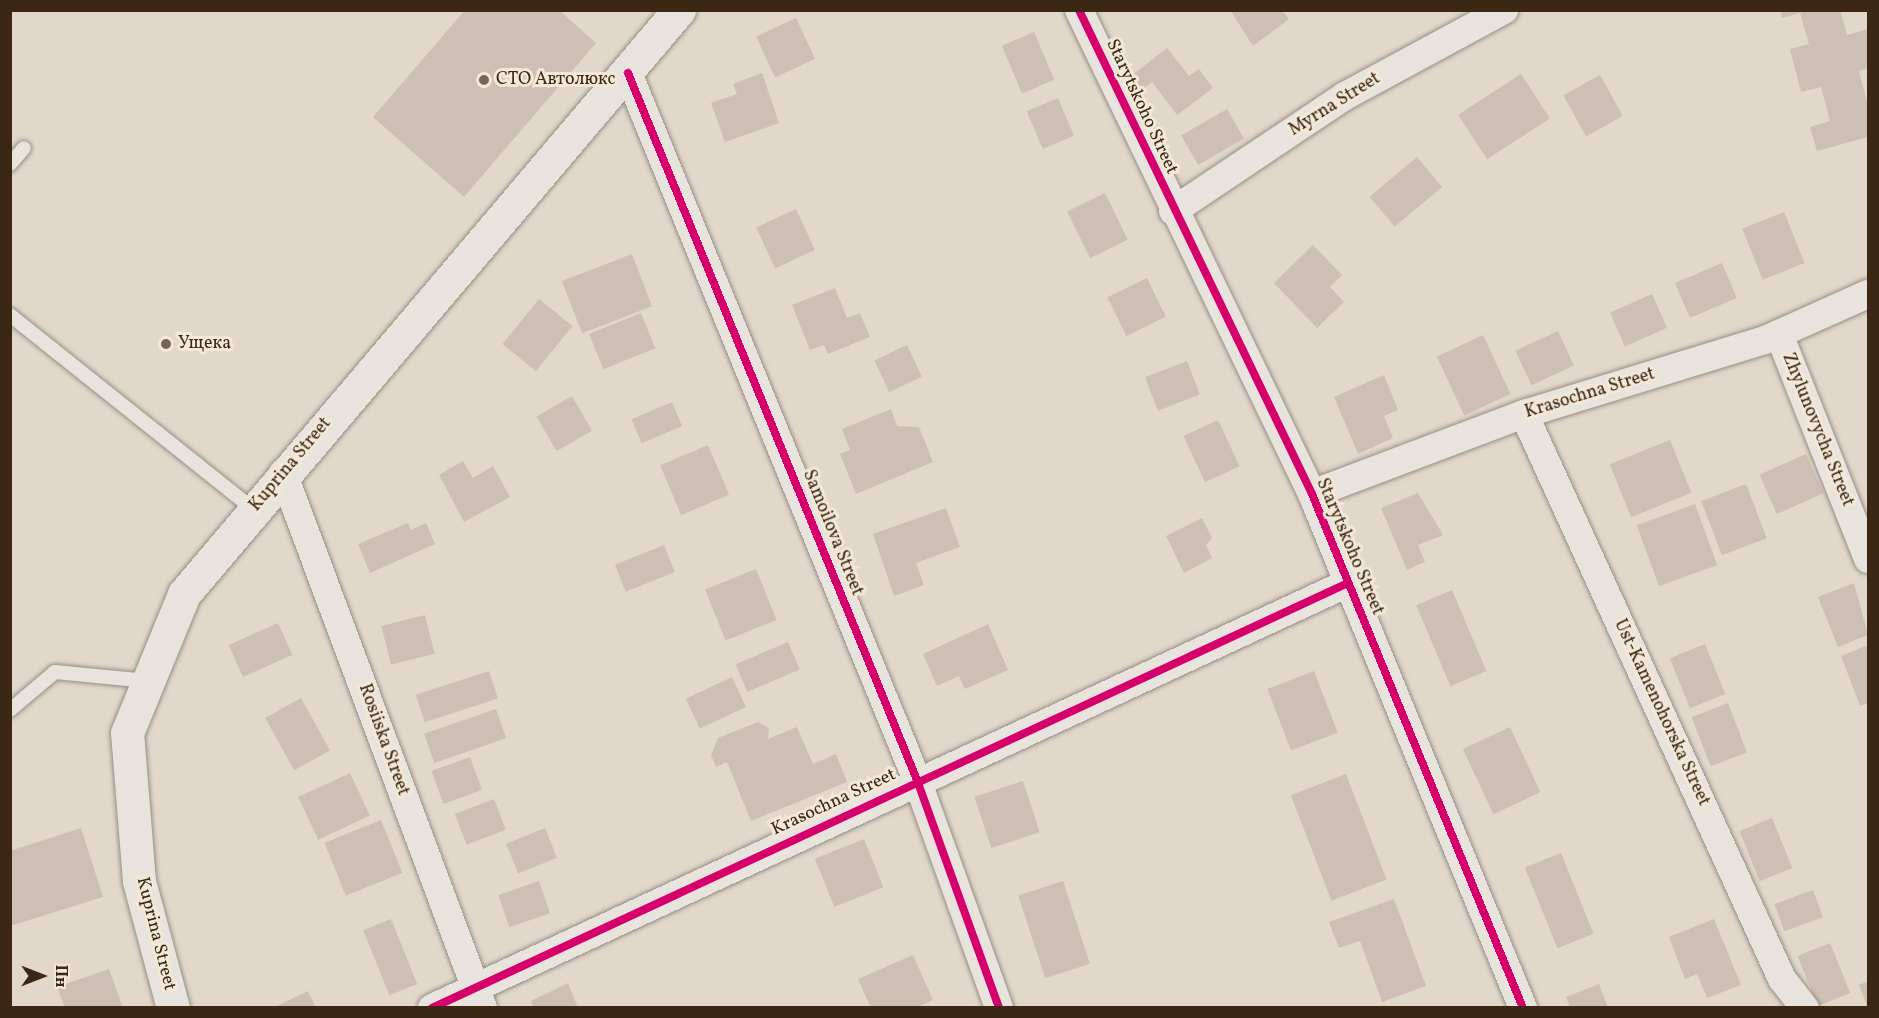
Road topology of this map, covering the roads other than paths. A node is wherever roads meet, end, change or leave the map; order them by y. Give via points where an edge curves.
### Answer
1 (679, 10) edge
2 (1079, 10) edge
3 (1504, 10) edge
4 (628, 74) junction
5 (24, 148) dead end
6 (10, 164) edge
7 (1173, 211) junction
8 (1869, 294) edge
9 (10, 315) edge
10 (1779, 334) junction
11 (1524, 414) junction
12 (283, 473) junction
13 (1311, 494) junction
14 (253, 509) junction
15 (1869, 559) edge
16 (1348, 583) junction
17 (148, 681) junction
18 (10, 710) edge
19 (917, 780) junction
20 (479, 998) edge
21 (173, 1008) edge
22 (432, 1008) edge
23 (999, 1008) edge
24 (1523, 1008) edge
25 (1805, 1008) edge

1 - 4 main road, Kuprina Street
2 - 7 street, Starytskoho Street
3 - 7 street, Myrna Street via 1345,96
4 - 12 main road, Kuprina Street
4 - 19 street, Samoilova Street
5 - 6 lane
7 - 13 street, Starytskoho Street
8 - 10 street, Krasochna Street
9 - 14 lane
10 - 11 street, Krasochna Street
10 - 15 street, Zhylunovycha Street
11 - 13 street, Krasochna Street
11 - 25 street, Ust-Kamenohorska Street via 1782,979
12 - 14 main road, Kuprina Street
12 - 20 street, Rosiiska Street
13 - 16 street, Starytskoho Street
14 - 17 main road, Kuprina Street via 184,594
16 - 19 street, Krasochna Street
16 - 24 street, Starytskoho Street
17 - 18 lane via 55,672
17 - 21 main road, Kuprina Street via 127,733 140,881
19 - 20 street, Krasochna Street
19 - 23 street, Samoilova Street
20 - 22 street, Krasochna Street

